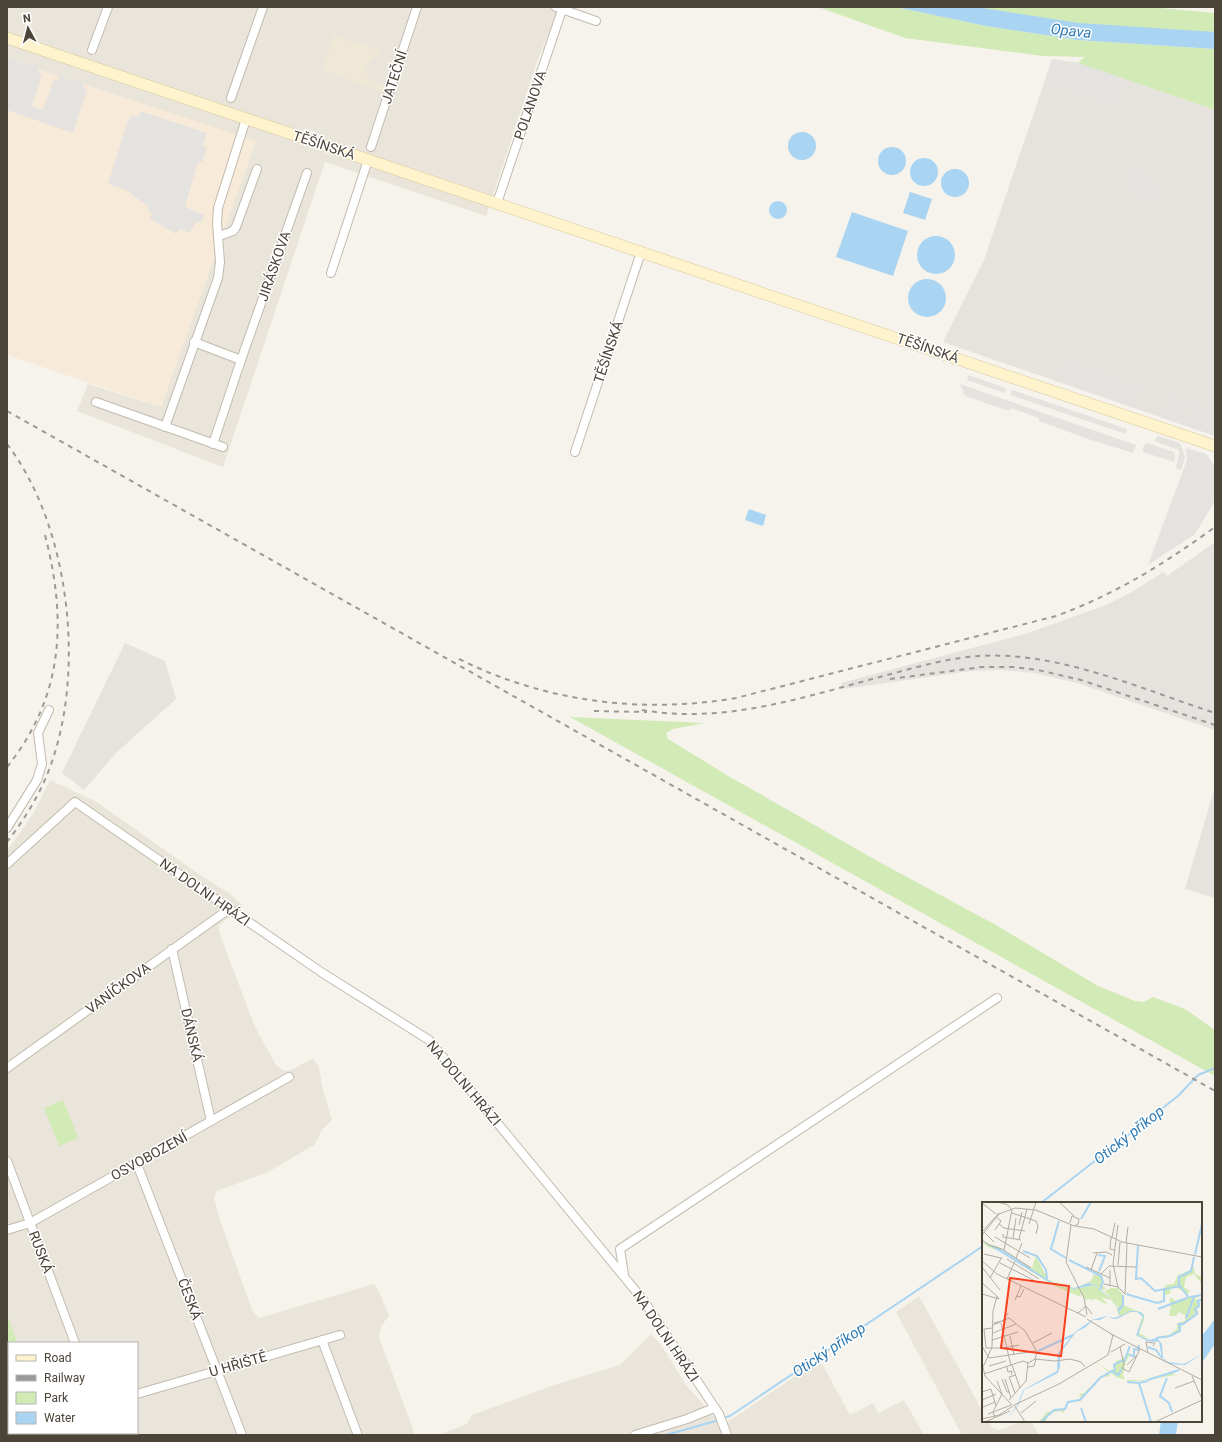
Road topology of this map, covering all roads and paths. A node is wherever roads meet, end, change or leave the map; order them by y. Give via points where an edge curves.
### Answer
1 (108, 7) edge
2 (263, 7) edge
3 (417, 7) edge
4 (560, 8) edge
5 (596, 21) dead end
6 (7, 38) edge
7 (92, 50) dead end
8 (231, 98) dead end
9 (246, 119) junction
10 (371, 146) dead end
11 (368, 160) junction
12 (257, 169) dead end
13 (307, 173) dead end
14 (496, 203) junction
15 (219, 236) junction
16 (641, 252) junction
17 (331, 273) dead end
18 (194, 342) junction
19 (241, 360) junction
20 (96, 402) dead end
21 (165, 427) junction
22 (213, 444) junction
23 (1215, 446) edge
24 (223, 447) dead end
25 (574, 452) dead end
26 (49, 710) dead end
27 (7, 828) edge
28 (7, 864) edge
29 (229, 909) junction
30 (172, 949) junction
31 (997, 998) dead end
32 (7, 1068) edge
33 (290, 1077) dead end
34 (212, 1121) junction
35 (7, 1161) edge
36 (137, 1164) junction
37 (30, 1223) junction
38 (7, 1230) edge
39 (624, 1276) junction
40 (340, 1334) dead end
41 (322, 1340) junction
42 (75, 1342) edge
43 (217, 1370) junction
44 (138, 1394) edge
45 (716, 1411) junction
46 (357, 1433) dead end
47 (242, 1435) edge
48 (635, 1435) edge
49 (727, 1435) edge

1 - 7 street
2 - 8 street
3 - 10 street, JATEČNÍ
4 - 5 street
4 - 14 street, POLANOVA
6 - 9 street, TĚŠÍNSKÁ
9 - 11 street, TĚŠÍNSKÁ
9 - 15 street via 218,208
11 - 14 street, TĚŠÍNSKÁ
11 - 17 street
12 - 15 street via 236,227
13 - 19 street, JIRÁSKOVA
14 - 16 street, TĚŠÍNSKÁ
15 - 18 street via 218,278
16 - 23 street, TĚŠÍNSKÁ
16 - 25 street, TĚŠÍNSKÁ
18 - 19 street
18 - 21 street
19 - 22 street, JIRÁSKOVA
20 - 21 street
21 - 22 street
22 - 24 street
26 - 27 street via 38,733 42,764 37,780
28 - 29 street, NA DOLNI HRÁZI via 75,802
29 - 30 street, VANÍČKOVA
29 - 39 street, NA DOLNI HRÁZI via 321,972 429,1040
30 - 32 street, VANÍČKOVA
30 - 34 street, DÁNSKÁ
31 - 39 street via 620,1249
33 - 34 street, OSVOBOZENÍ
34 - 36 street, OSVOBOZENÍ
35 - 37 street, RUSKÁ
36 - 37 street, OSVOBOZENÍ
36 - 43 street, ČESKÁ
37 - 38 street, OSVOBOZENÍ
37 - 42 street, RUSKÁ
39 - 45 street, NA DOLNI HRÁZI via 644,1301
40 - 41 street, U HŘIŠTĚ
41 - 43 street, U HŘIŠTĚ
41 - 46 street
43 - 44 street, U HŘIŠTĚ
43 - 47 street, ČESKÁ
45 - 48 street
45 - 49 street, NA DOLNI HRÁZI

